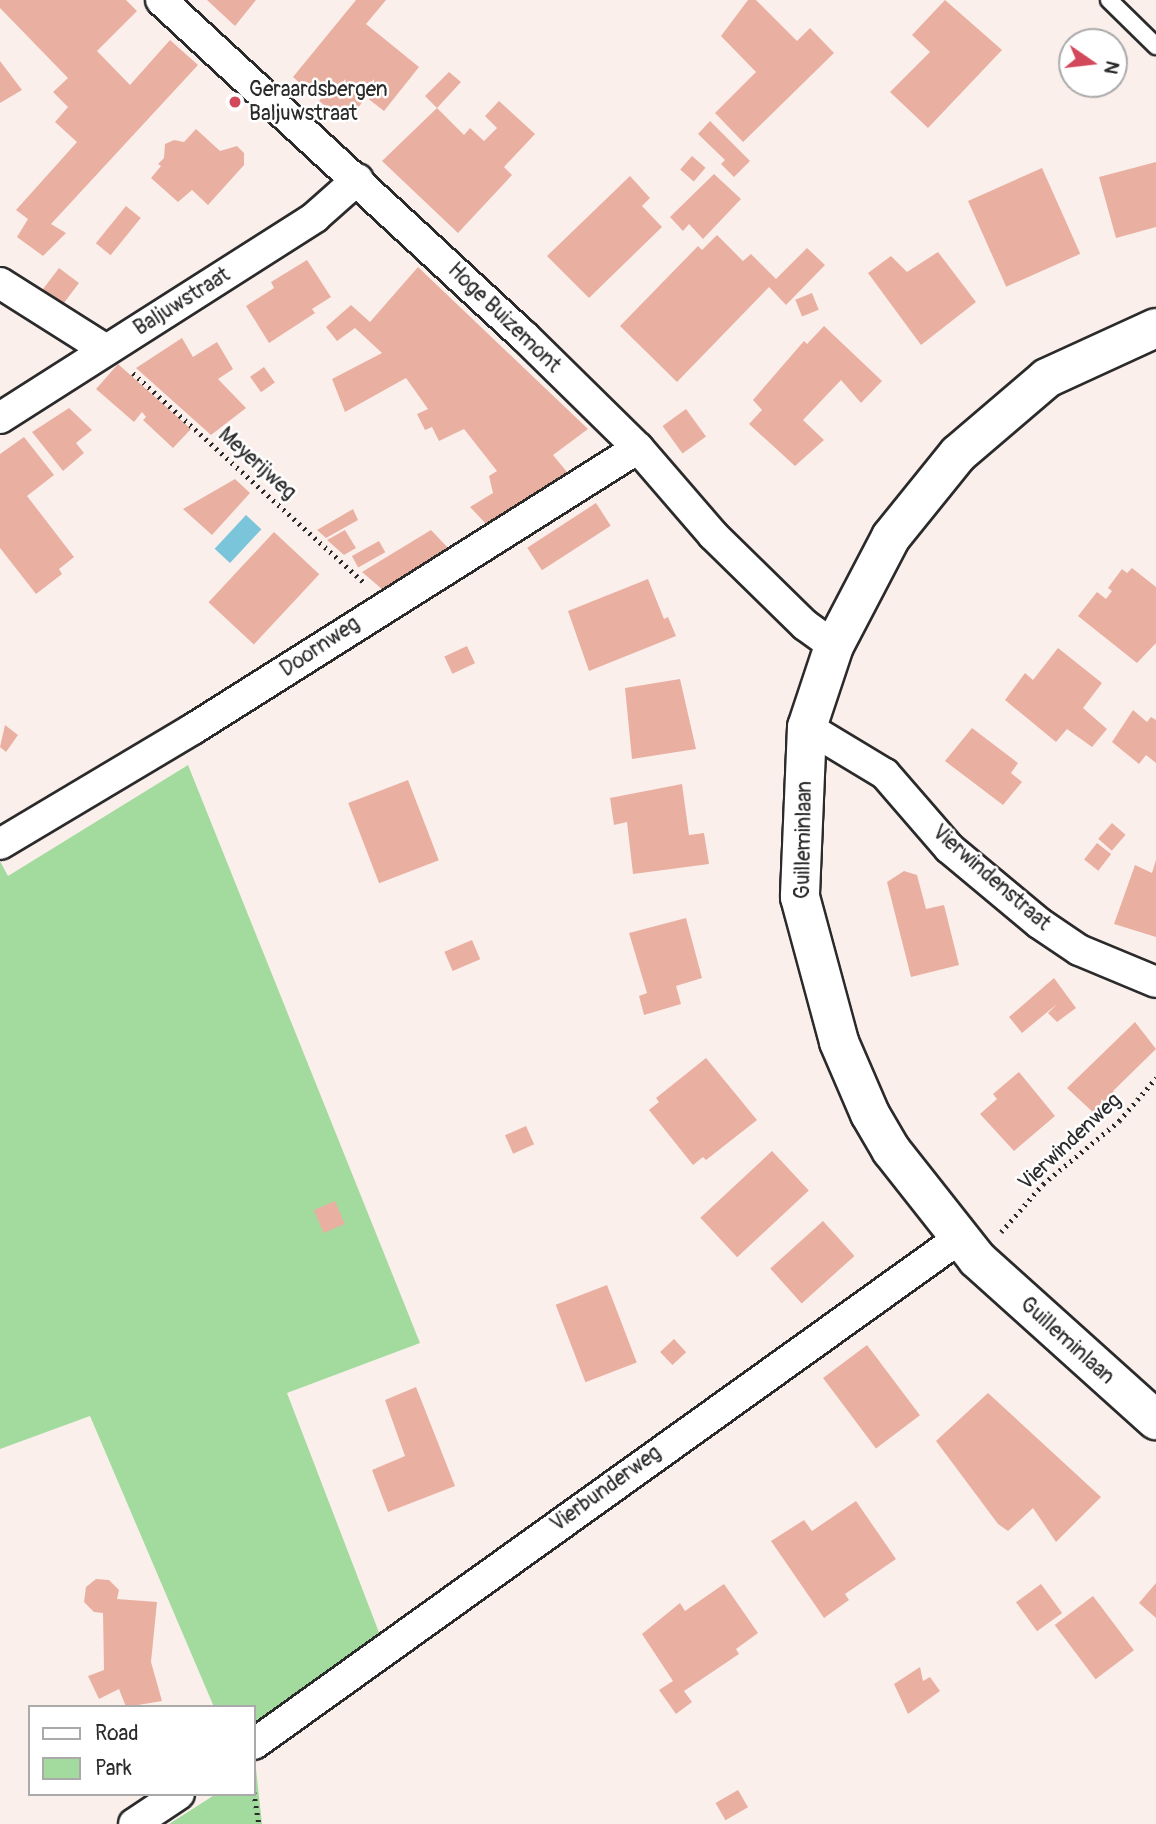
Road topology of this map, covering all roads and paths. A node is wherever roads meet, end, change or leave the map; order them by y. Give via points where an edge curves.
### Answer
1 (162, 0) edge
2 (1109, 0) edge
3 (1156, 46) edge
4 (358, 179) junction
5 (0, 283) edge
6 (1156, 328) edge
7 (106, 350) junction
8 (0, 418) edge
9 (638, 448) junction
10 (387, 602) junction
11 (834, 646) junction
12 (807, 727) junction
13 (0, 844) edge
14 (1156, 982) edge
15 (1156, 1078) edge
16 (969, 1248) junction
17 (1156, 1420) edge
18 (256, 1743) edge
19 (176, 1796) edge
20 (255, 1796) edge
21 (134, 1824) edge
22 (259, 1824) edge

1 - 4 street, Hoge Buizemont
2 - 3 lane
4 - 7 street, Baljuwstraat via 315,217
4 - 9 street, Hoge Buizemont
5 - 7 street
6 - 11 main road, Guilleminlaan via 1047,378 958,454 891,537
7 - 8 street, Baljuwstraat
7 - 10 path, Meyerijweg
9 - 10 street, Doornweg
9 - 11 street, Hoge Buizemont via 713,535 805,625
10 - 13 street, Doornweg via 193,729
11 - 12 main road, Guilleminlaan
12 - 14 street, Vierwindenstraat via 885,774 949,848 1039,923 1079,950
12 - 16 main road, Guilleminlaan via 800,897 839,1042 891,1150
15 - 16 path, Vierwindenweg via 1119,1121
16 - 17 main road, Guilleminlaan
16 - 18 street, Vierbunderweg
19 - 21 street
20 - 22 path

